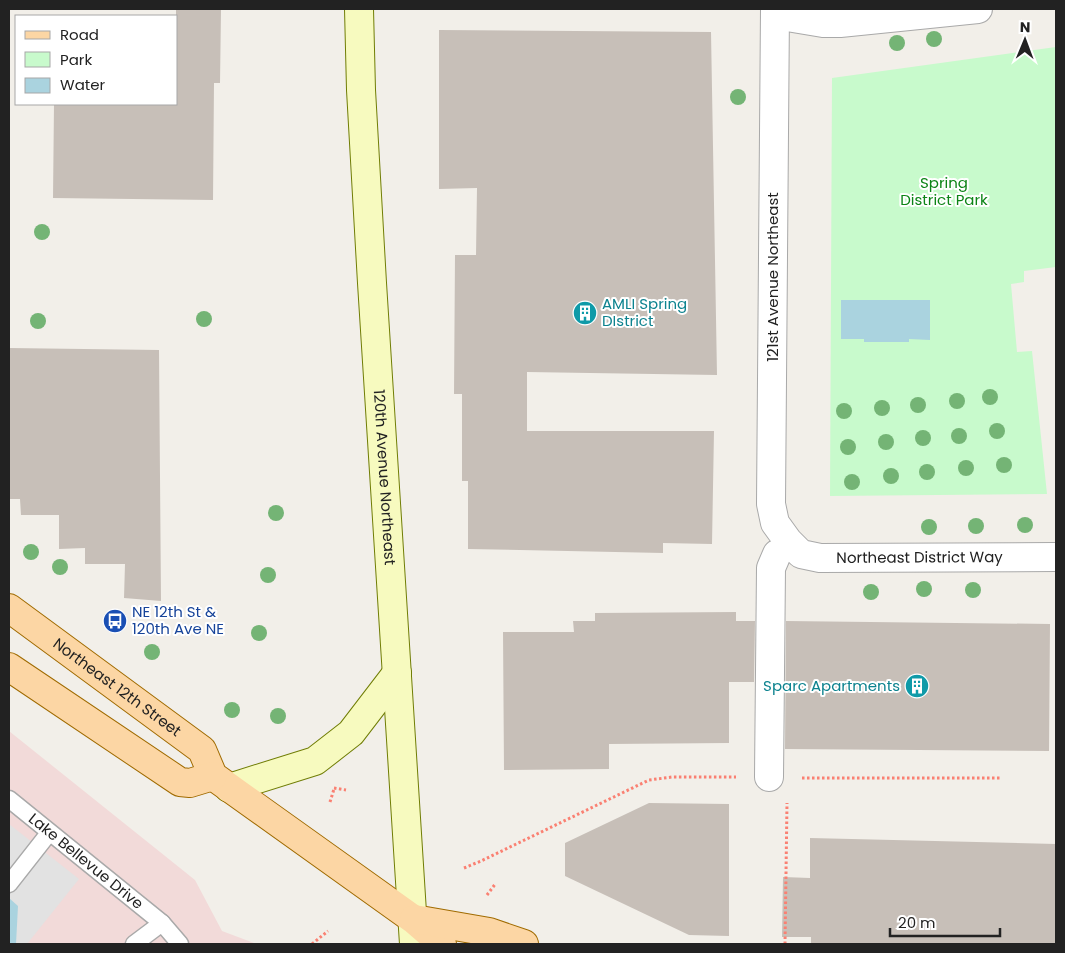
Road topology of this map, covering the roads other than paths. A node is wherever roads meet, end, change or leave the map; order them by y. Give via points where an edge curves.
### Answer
1 (359, 9) edge
2 (978, 9) edge
3 (775, 12) edge
4 (782, 547) junction
5 (1056, 557) edge
6 (9, 608) edge
7 (9, 667) edge
8 (397, 673) junction
9 (778, 777) road end
10 (221, 782) junction
11 (9, 799) edge
12 (49, 833) junction
13 (9, 884) edge
14 (162, 923) junction
15 (414, 931) edge
16 (134, 944) edge
17 (180, 944) edge
18 (442, 944) edge
19 (524, 944) edge

1 - 8 street, 120th Avenue Northeast via 360,90
2 - 3 street via 840,23 823,23
3 - 4 street, 121st Avenue Northeast via 771,504
4 - 5 street, Northeast District Way via 820,558
4 - 9 street via 771,568
6 - 10 main road, Northeast 12th Street via 202,750
7 - 10 main road via 180,782
8 - 10 street via 351,733 315,761
8 - 15 street, 120th Avenue Northeast
10 - 15 main road
11 - 12 lane, Lake Bellevue Drive
12 - 13 lane
12 - 14 lane, Lake Bellevue Drive
14 - 16 lane
14 - 17 lane, Lake Bellevue Drive
15 - 18 main road
15 - 19 main road via 489,932

